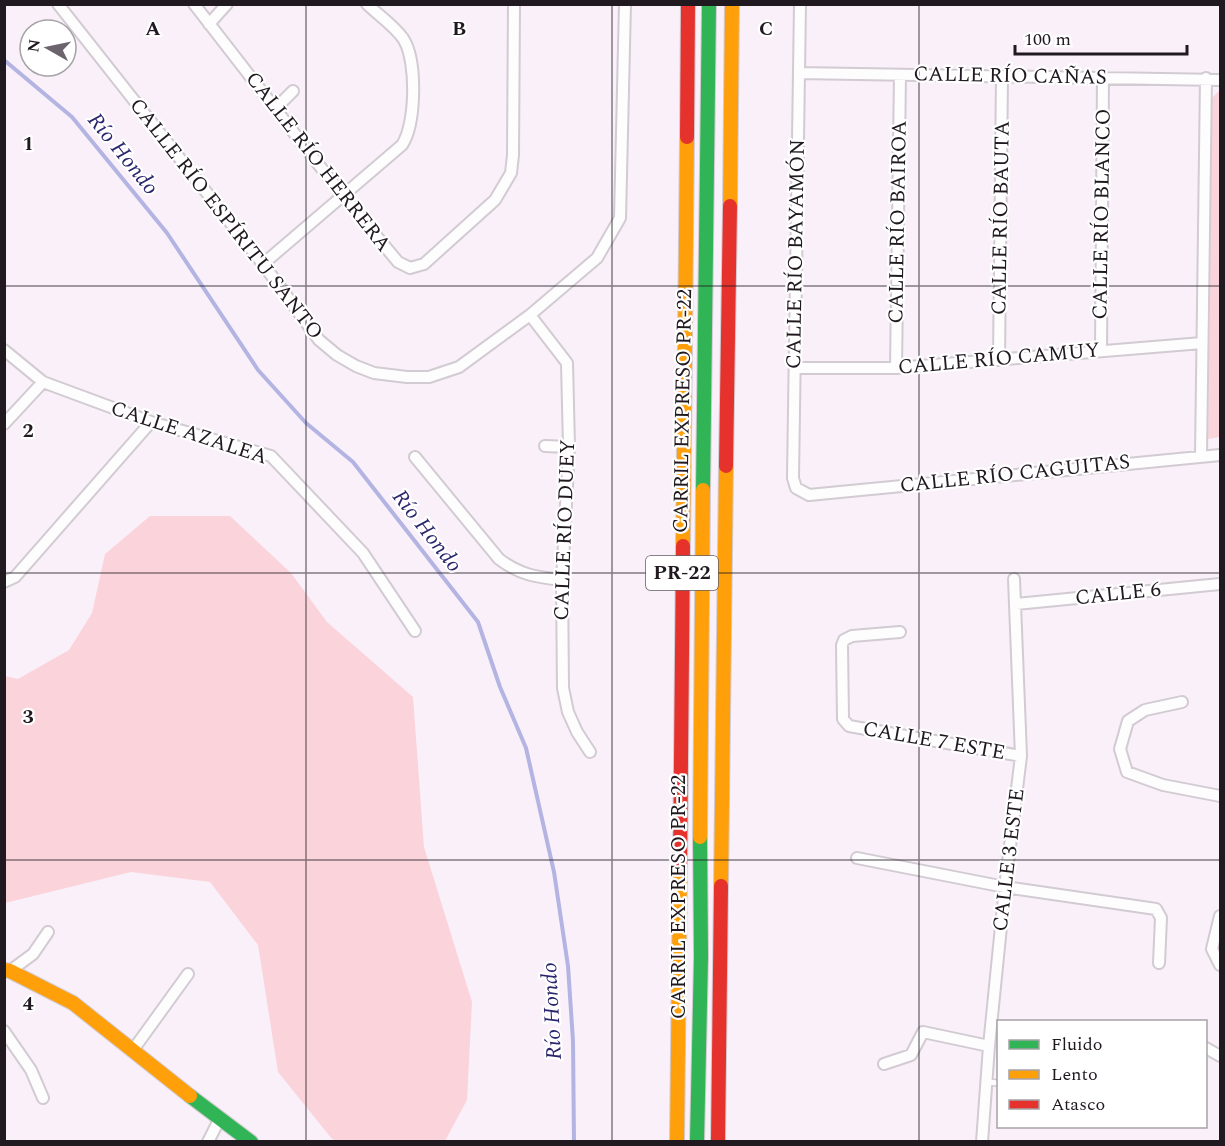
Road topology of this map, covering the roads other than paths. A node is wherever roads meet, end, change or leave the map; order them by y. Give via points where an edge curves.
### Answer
1 (58, 4) edge
2 (194, 4) edge
3 (227, 4) edge
4 (367, 4) edge
5 (514, 4) edge
6 (625, 4) edge
7 (688, 4) edge
8 (709, 4) edge
9 (732, 4) edge
10 (800, 4) edge
11 (209, 24) junction
12 (799, 73) junction
13 (900, 75) junction
14 (1002, 76) junction
15 (1104, 77) junction
16 (1206, 78) junction
17 (1221, 80) edge
18 (293, 91) dead end
19 (276, 108) junction
20 (343, 196) junction
21 (263, 264) junction
22 (530, 315) junction
23 (1202, 343) junction
24 (4, 350) edge
25 (1101, 351) junction
26 (999, 360) junction
27 (795, 368) junction
28 (896, 368) junction
29 (43, 382) junction
30 (151, 423) junction
31 (4, 424) edge
32 (545, 447) dead end
33 (568, 447) junction
34 (1221, 455) edge
35 (1202, 456) junction
36 (415, 457) dead end
37 (809, 495) joint
38 (562, 579) junction
39 (1014, 579) dead end
40 (4, 582) edge
41 (1221, 584) edge
42 (1016, 604) junction
43 (415, 631) dead end
44 (900, 632) dead end
45 (1182, 702) dead end
46 (590, 752) dead end
47 (1022, 756) junction
48 (1221, 796) edge
49 (857, 858) dead end
50 (1005, 886) junction
51 (1221, 916) edge
52 (48, 932) dead end
53 (1159, 963) dead end
54 (1221, 965) edge
55 (7, 971) edge
56 (188, 974) dead end
57 (4, 1031) edge
58 (989, 1046) junction
59 (1207, 1049) edge
60 (133, 1050) junction
61 (1221, 1056) edge
62 (884, 1064) dead end
63 (993, 1082) edge
64 (43, 1098) dead end
65 (219, 1120) junction
66 (208, 1142) edge
67 (251, 1142) edge
68 (677, 1142) edge
69 (697, 1142) edge
70 (718, 1142) edge
71 (982, 1142) edge

1 - 21 street, CALLE RÍO ESPÍRITU SANTO
2 - 11 street, CALLE RÍO HERRERA
3 - 11 street
4 - 20 street via 402,38 410,52 410,125 402,145
5 - 20 street, CALLE RÍO HERRERA via 513,155 511,173 495,200 424,264 410,268 398,262
6 - 22 street, CALLE RÍO ESPÍRITU SANTO via 620,218 597,258
7 - 68 main road, PR-22
8 - 69 main road, CARRIL EXPRESO PR-22
9 - 70 main road, PR-22
10 - 12 street, CALLE RÍO BAYAMÓN
11 - 19 street, CALLE RÍO HERRERA
12 - 13 street, CALLE RÍO CAÑAS
12 - 27 street, CALLE RÍO BAYAMÓN
13 - 14 street, CALLE RÍO CAÑAS
13 - 28 street, CALLE RÍO BAIROA
14 - 15 street, CALLE RÍO CAÑAS
14 - 26 street, CALLE RÍO BAUTA
15 - 16 street, CALLE RÍO CAÑAS
15 - 25 street, CALLE RÍO BLANCO
16 - 17 street, CALLE RÍO CAÑAS
16 - 23 street
18 - 19 street
19 - 20 street, CALLE RÍO HERRERA
20 - 21 street
21 - 22 street, CALLE RÍO ESPÍRITU SANTO via 319,340 337,355 374,373 429,376 459,367
22 - 33 street, CALLE RÍO DUEY via 567,363
23 - 25 street, CALLE RÍO CAMUY
23 - 35 street
24 - 29 street, CALLE AZALEA
25 - 26 street, CALLE RÍO CAMUY
26 - 28 street, CALLE RÍO CAMUY
27 - 28 street, CALLE RÍO CAMUY
27 - 37 street, CALLE RÍO BAYAMÓN via 793,478 796,489
29 - 30 street, CALLE AZALEA
29 - 31 street
30 - 40 street via 15,577
30 - 43 street, CALLE AZALEA via 271,456 363,553
32 - 33 street
33 - 38 street, CALLE RÍO DUEY
34 - 35 street, CALLE RÍO CAGUITAS
35 - 37 street, CALLE RÍO CAGUITAS
36 - 38 street via 499,559 531,576
38 - 46 street, CALLE RÍO DUEY via 563,688 568,712
39 - 42 street, CALLE 3 ESTE
41 - 42 street, CALLE 6
42 - 47 street, CALLE 3 ESTE
44 - 47 street, CALLE 7 ESTE via 844,640 845,724
45 - 48 street via 1144,710 1128,721 1120,749 1127,772 1162,785
47 - 50 street, CALLE 3 ESTE
49 - 50 street
50 - 53 street via 1156,909 1161,918
50 - 58 street, CALLE 3 ESTE
51 - 54 street via 1212,949
52 - 55 street via 33,954
55 - 60 main road via 73,1003
56 - 60 street
57 - 64 street via 31,1070
58 - 62 street via 923,1032 912,1055
58 - 63 street, CALLE 3 ESTE
59 - 61 street
60 - 65 main road
63 - 71 street, CALLE 3 ESTE
65 - 66 street
65 - 67 main road

